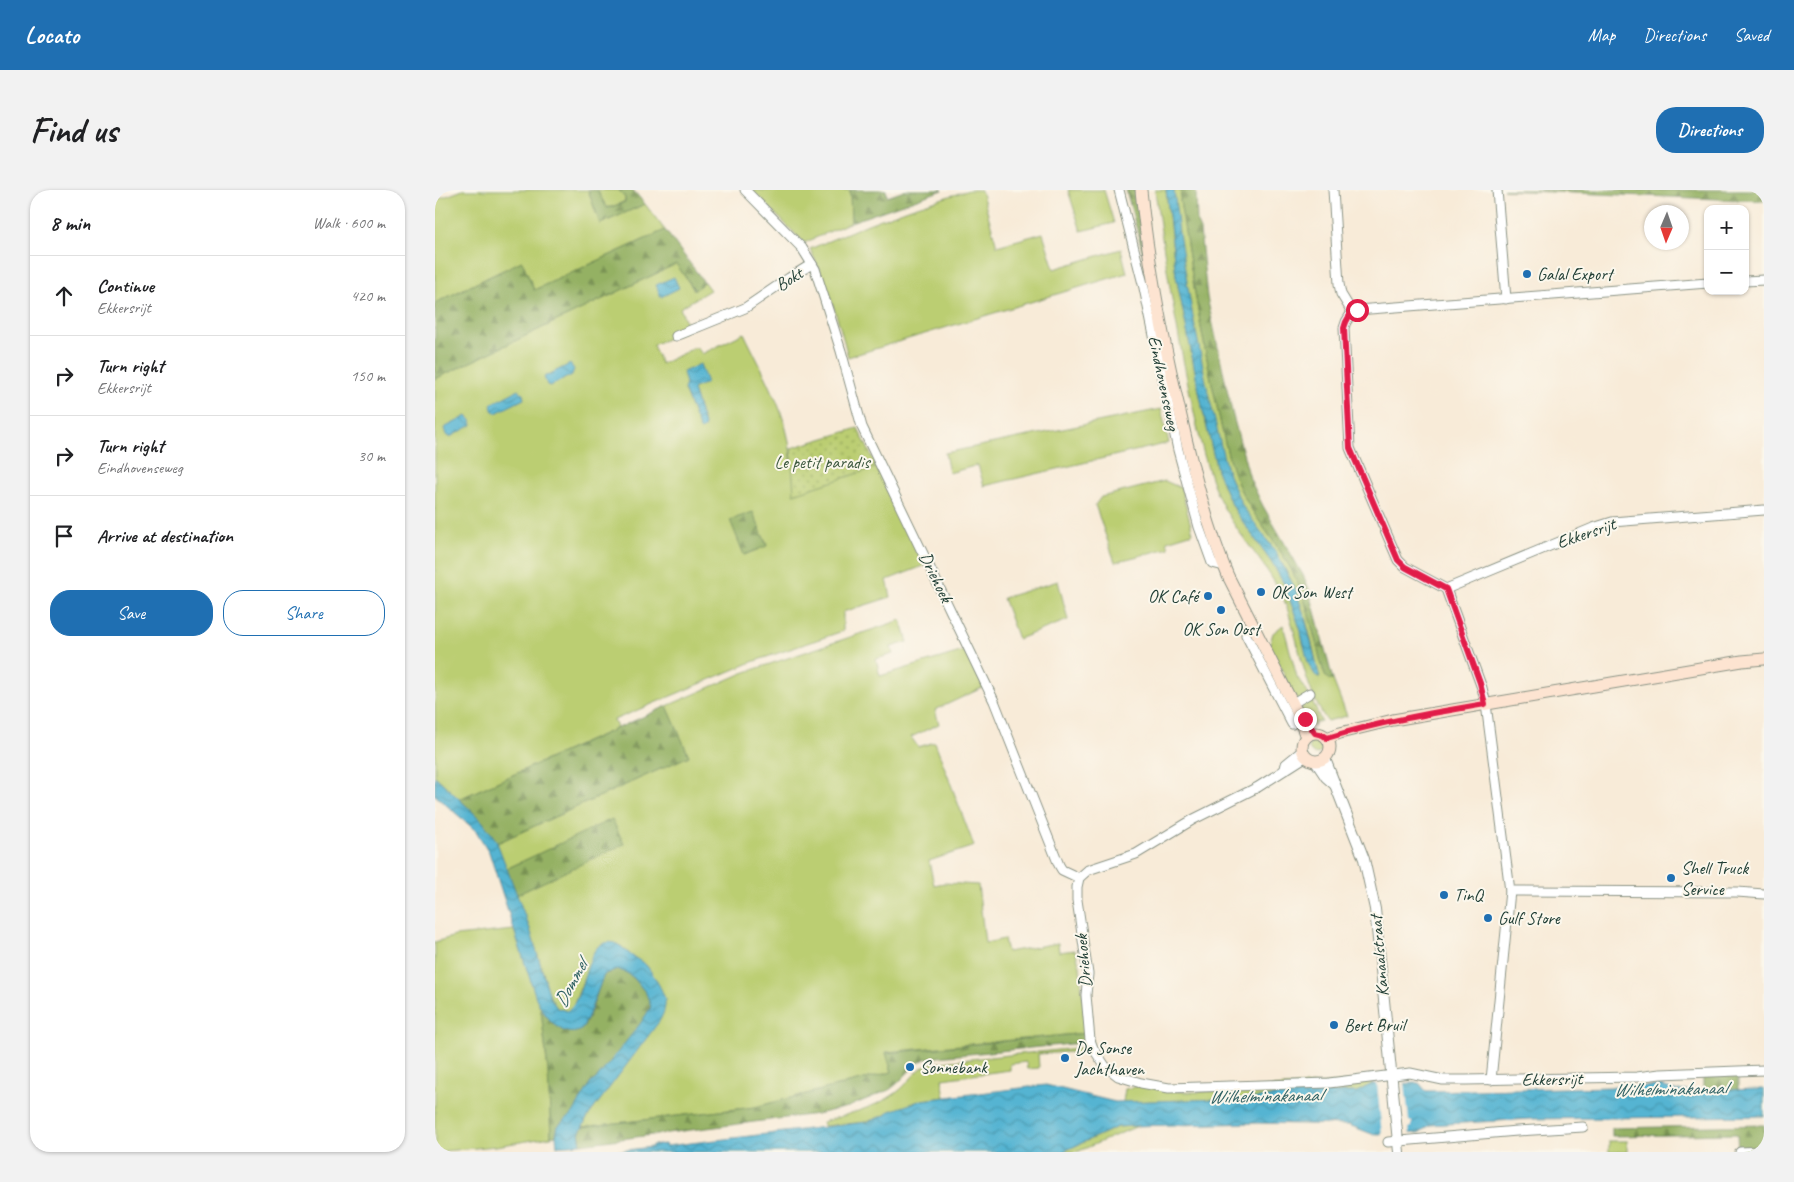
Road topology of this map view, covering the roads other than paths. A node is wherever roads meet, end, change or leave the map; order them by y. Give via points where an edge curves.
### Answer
1 (745, 190) edge
2 (1119, 190) edge
3 (1141, 190) edge
4 (1333, 190) edge
5 (1497, 190) edge
6 (812, 264) junction
7 (1764, 280) edge
8 (1749, 281) edge
9 (1704, 283) edge
10 (1506, 299) junction
11 (1352, 312) junction
12 (676, 336) dead end
13 (1764, 510) edge
14 (1224, 566) junction
15 (1446, 589) junction
16 (1246, 635) dead end
17 (1764, 659) edge
18 (1279, 686) junction
19 (1310, 693) dead end
20 (1485, 704) junction
21 (1295, 707) junction
22 (1292, 724) dead end
23 (1311, 735) junction
24 (1329, 742) junction
25 (1312, 757) junction
26 (1079, 878) junction
27 (1510, 891) junction
28 (1764, 894) edge
29 (1091, 1045) joint
30 (1764, 1070) edge
31 (1391, 1079) junction
32 (1491, 1080) junction
33 (1583, 1127) dead end
34 (1395, 1143) edge
35 (1764, 1151) edge
36 (1740, 1152) edge

1 - 6 street, Bokt via 802,248
2 - 14 street, Eindhovenseweg via 1197,517 1212,563
3 - 14 main road, Eindhovenseweg via 1161,326 1173,383 1205,512
4 - 11 street via 1339,284
5 - 10 street
6 - 12 street, Bokt via 745,308
6 - 26 street, Driehoek via 865,434 985,679 1059,865 1062,870
7 - 8 street
9 - 10 street
10 - 11 street
11 - 15 street via 1344,328 1350,448 1398,560
13 - 15 street, Ekkersrijt via 1612,522
14 - 18 main road, Eindhovenseweg
15 - 20 street
16 - 18 street, Eindhovenseweg
17 - 20 main road
18 - 21 main road, Eindhovenseweg
18 - 22 street, Eindhovenseweg
19 - 21 street
20 - 24 main road via 1393,720 1340,733
20 - 27 street
21 - 23 main road, Eindhovenseweg via 1305,719
23 - 24 main road via 1323,735
23 - 25 main road via 1302,746
24 - 25 main road via 1328,755
25 - 26 street via 1286,764 1283,771 1258,787 1194,819 1136,854 1088,870
25 - 31 street, Kanaalstraat via 1332,774 1364,859 1372,890
26 - 29 street, Driehoek via 1077,900 1088,974 1086,995
27 - 28 street
27 - 32 street
29 - 31 street, Ekkersrijt via 1099,1059 1118,1076 1169,1088
30 - 32 street, Ekkersrijt
31 - 32 street, Ekkersrijt via 1411,1073 1443,1080
31 - 34 street, Kanaalstraat
33 - 34 street
35 - 36 street

